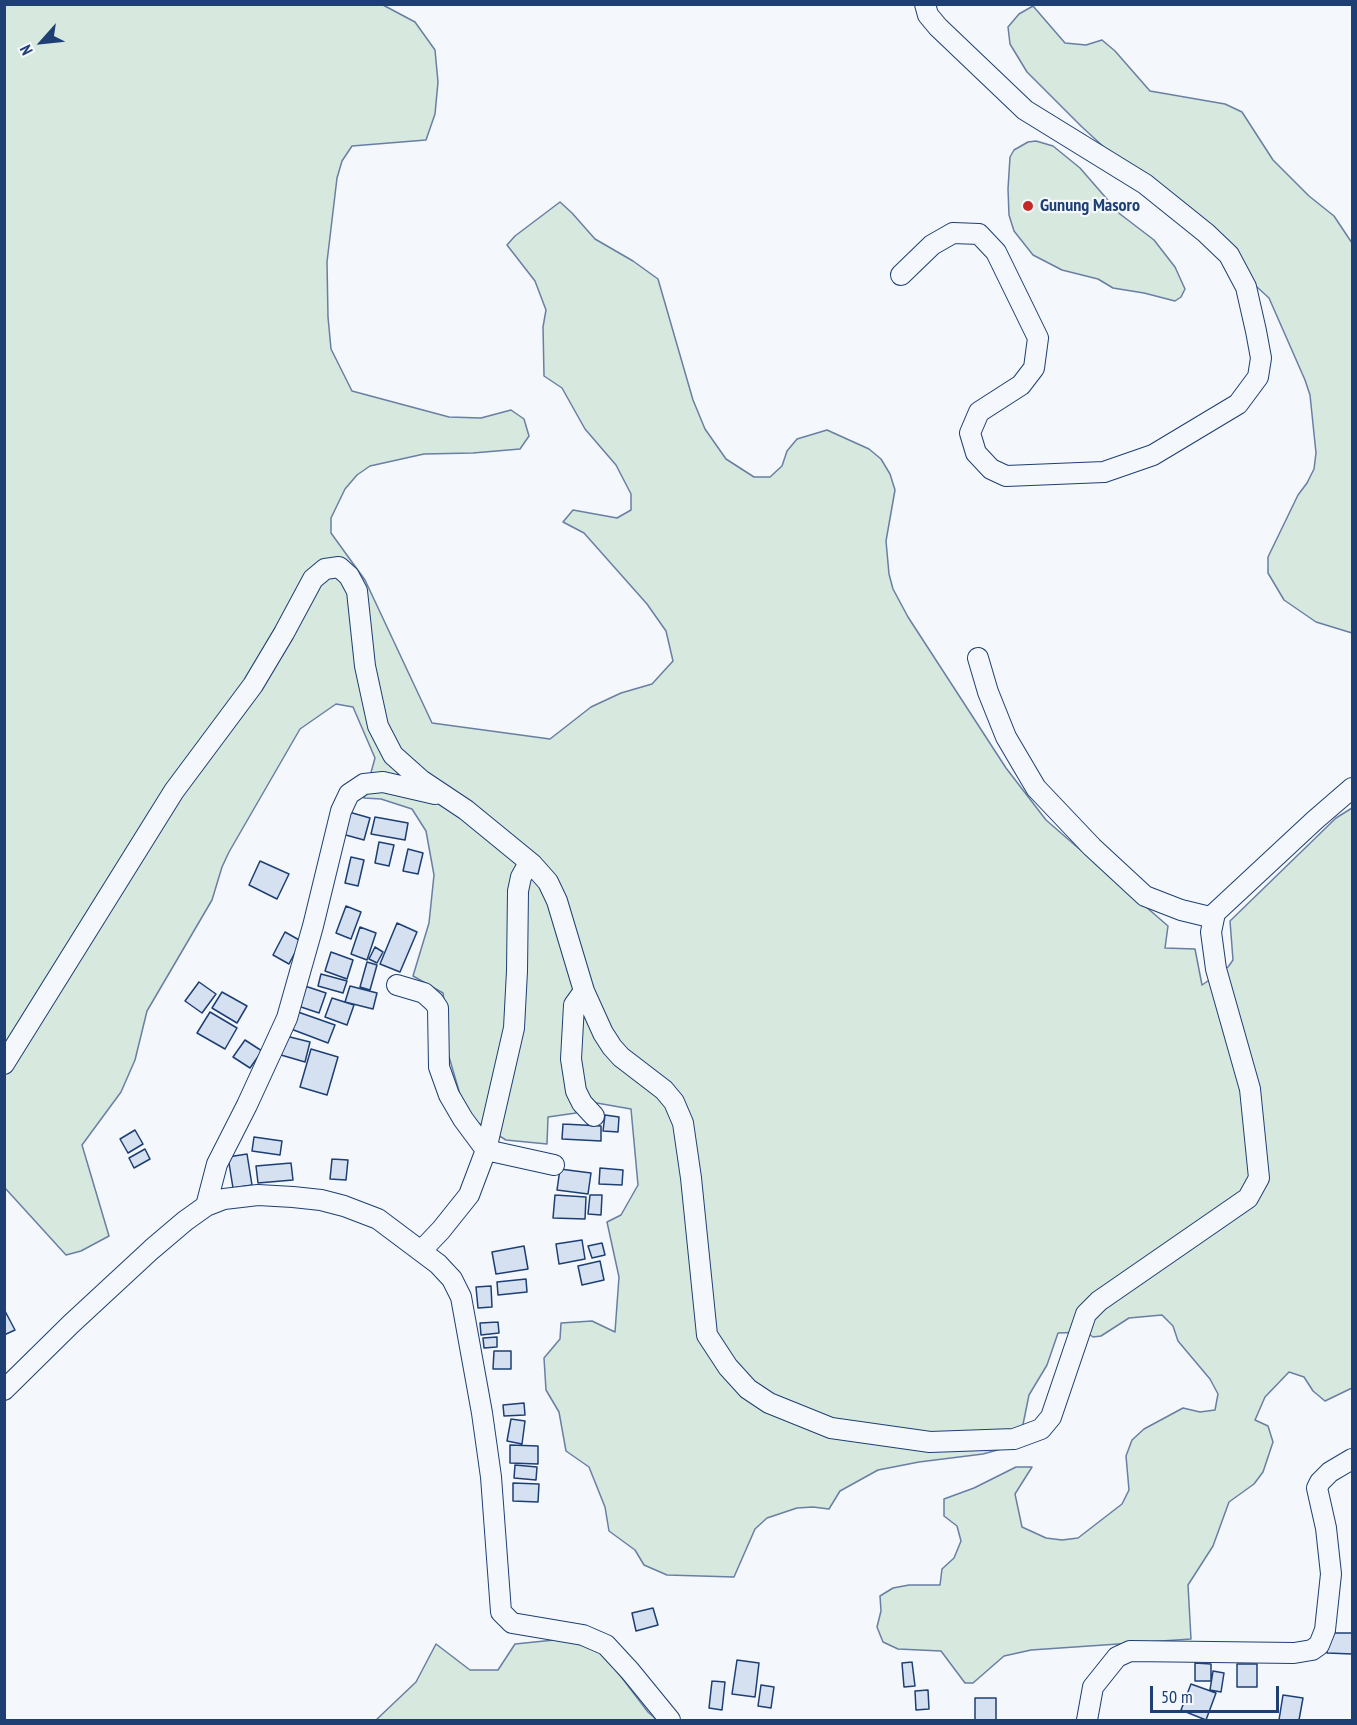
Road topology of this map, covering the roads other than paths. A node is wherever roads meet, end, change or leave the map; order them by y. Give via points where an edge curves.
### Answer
1 (925, 4) edge
2 (901, 275) dead end
3 (978, 658) dead end
4 (1353, 788) edge
5 (447, 797) junction
6 (532, 864) junction
7 (1214, 918) junction
8 (397, 985) dead end
9 (584, 991) junction
10 (4, 1064) edge
11 (594, 1116) dead end
12 (486, 1150) junction
13 (554, 1165) dead end
14 (206, 1206) junction
15 (422, 1250) junction
16 (4, 1390) edge
17 (1353, 1459) edge
18 (670, 1720) edge
19 (1087, 1720) edge

1 - 2 street via 938,27 1025,110 1145,184 1229,255 1246,287 1261,358 1258,377 1238,404 1154,456 1104,472 1006,476 991,469 976,453 970,433 980,412 1021,385 1034,368 1038,338 996,252 979,234 952,233 932,244
3 - 7 street via 1006,737 1036,788 1145,896
4 - 7 street
5 - 6 street
5 - 10 street via 393,755 378,726 365,666 357,591 339,567 325,568 313,579 253,685 174,791
5 - 14 street via 383,782 364,784 350,794 341,811 287,1017 217,1164
6 - 9 street via 548,882 557,901
6 - 12 street via 521,877 518,891 514,1028
7 - 9 street via 1211,932 1216,969 1250,1089 1259,1178 1248,1198 1099,1301 1086,1314 1051,1417 1041,1428 1014,1439 930,1442 831,1428 769,1403 748,1389 707,1335 683,1123 664,1090 612,1047
8 - 12 street via 424,993 438,1008 439,1067 449,1095
9 - 11 street via 574,1005 571,1059 576,1091
12 - 13 street
12 - 15 street via 469,1195
14 - 15 street via 224,1199 258,1195 321,1200 378,1219
14 - 16 street via 152,1249
15 - 18 street via 452,1279 460,1297 491,1477 501,1612 512,1623 583,1635 606,1645
17 - 19 street via 1330,1472 1317,1488 1331,1574 1319,1645 1294,1653 1130,1652 1118,1657 1093,1687

